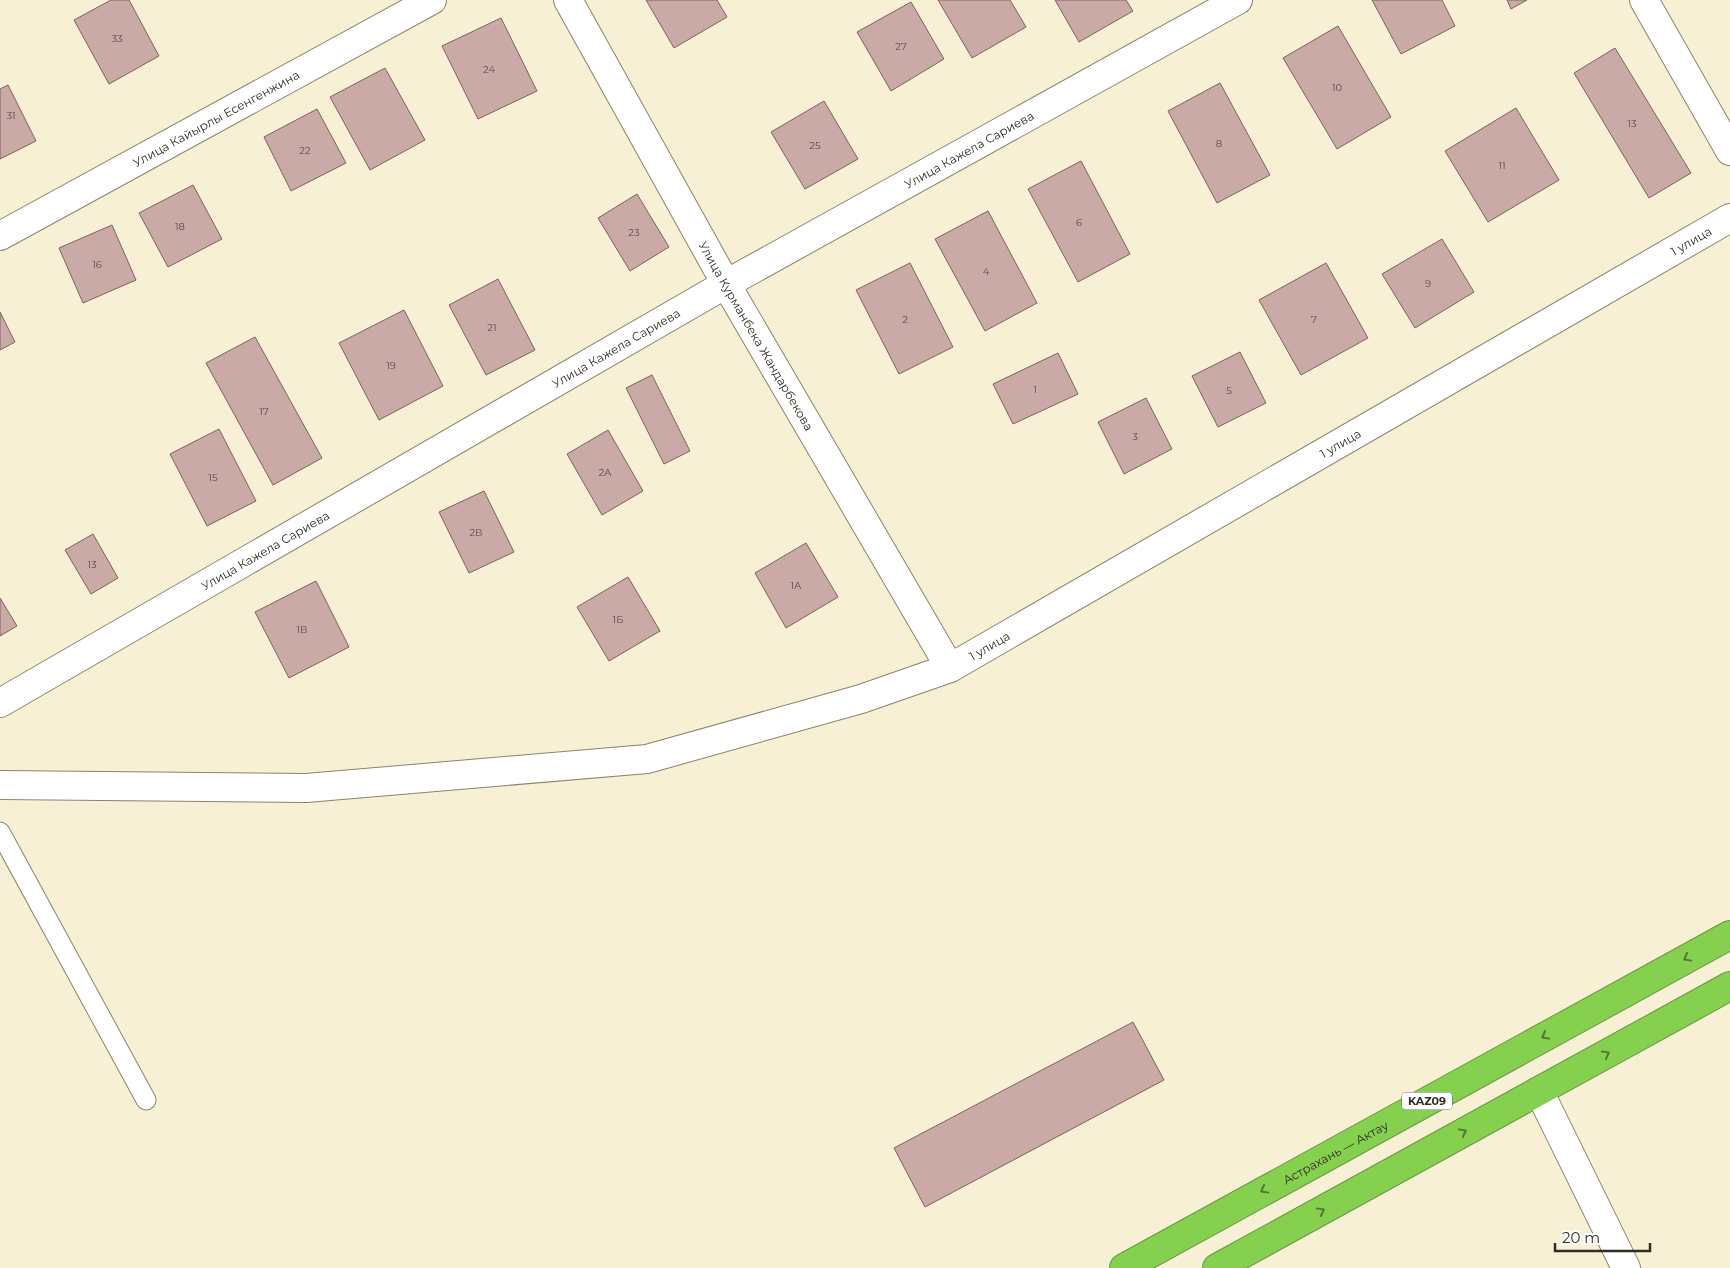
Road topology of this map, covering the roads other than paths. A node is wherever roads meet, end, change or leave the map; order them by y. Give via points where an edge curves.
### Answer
1 (432, 0) edge
2 (568, 0) edge
3 (1238, 0) edge
4 (1644, 0) edge
5 (1730, 151) edge
6 (1730, 218) edge
7 (0, 236) edge
8 (726, 284) junction
9 (950, 668) junction
10 (0, 704) edge
11 (0, 785) edge
12 (0, 832) edge
13 (1730, 935) edge
14 (1730, 986) edge
15 (1539, 1090) junction
16 (146, 1100) dead end
17 (1124, 1268) edge
18 (1217, 1268) edge
19 (1626, 1268) edge

1 - 7 street, Улица Кайырлы Есенгенжина
2 - 8 street, Улица Курманбека Жандарбекова
3 - 8 street, Улица Кажела Сариева
4 - 5 street
6 - 9 street, 1 улица
8 - 9 street, Улица Курманбека Жандарбекова
8 - 10 street, Улица Кажела Сариева
9 - 11 street, 1 улица via 861,699 647,758 306,788
12 - 16 lane
13 -> 17 highway, Астрахань — Актау / KAZ09
15 -> 14 highway
18 -> 15 highway
15 - 19 street

